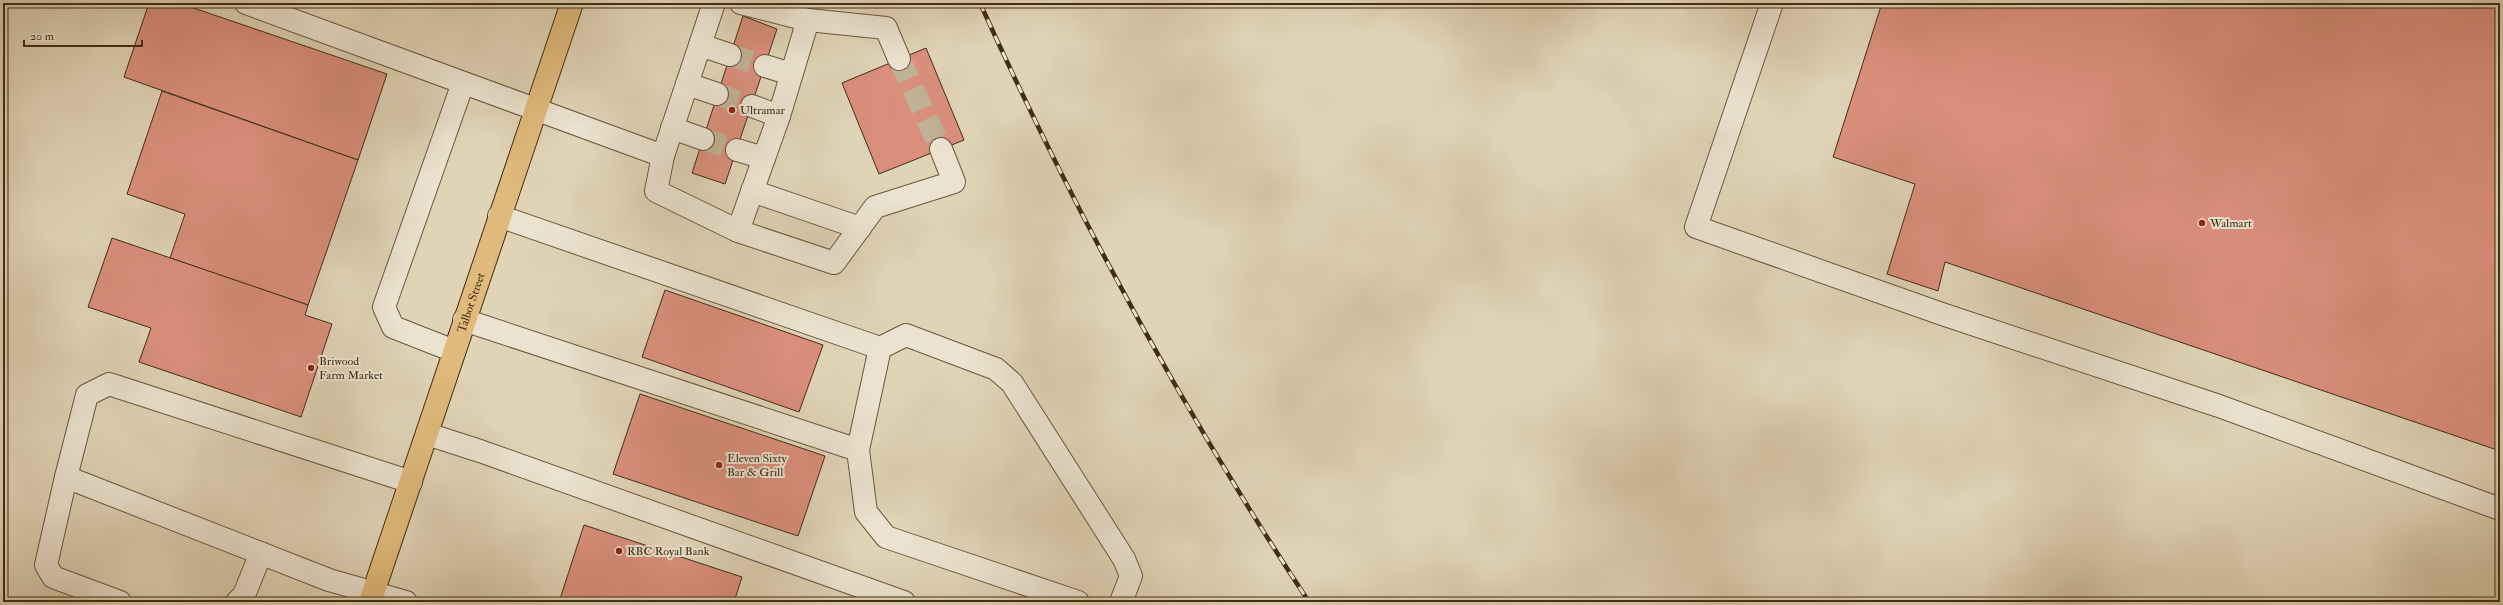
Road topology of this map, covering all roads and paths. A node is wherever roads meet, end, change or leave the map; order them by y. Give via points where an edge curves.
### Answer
1 (246, 3) edge
2 (572, 3) edge
3 (714, 3) edge
4 (741, 3) edge
5 (1772, 3) edge
6 (808, 20) junction
7 (700, 45) junction
8 (730, 55) tunnel mouth
9 (899, 59) tunnel mouth
10 (765, 66) tunnel mouth
11 (791, 74) junction
12 (463, 83) junction
13 (687, 84) junction
14 (717, 94) tunnel mouth
15 (752, 106) tunnel mouth
16 (536, 109) junction
17 (779, 116) junction
18 (672, 128) junction
19 (703, 139) tunnel mouth
20 (941, 148) tunnel mouth
21 (737, 150) tunnel mouth
22 (663, 156) junction
23 (764, 158) junction
24 (752, 191) junction
25 (500, 216) junction
26 (860, 228) junction
27 (738, 231) junction
28 (464, 320) junction
29 (880, 348) junction
30 (454, 351) junction
31 (426, 434) junction
32 (858, 450) junction
33 (66, 477) junction
34 (410, 482) junction
35 (2500, 509) edge
36 (261, 553) junction
37 (372, 597) edge
38 (120, 602) edge
39 (237, 602) edge
40 (406, 602) edge
41 (904, 602) edge
42 (1078, 602) edge
43 (1121, 602) edge

1 - 12 lane
2 - 16 main road, Talbot Street
3 - 7 lane
4 - 6 lane
5 - 35 lane via 1696,227 1942,314 2219,406
6 - 9 lane via 886,28
6 - 11 lane
7 - 8 lane
7 - 13 lane
10 - 11 lane
11 - 17 lane
12 - 16 lane
12 - 30 lane via 384,307 393,327
13 - 14 lane
13 - 18 lane
15 - 17 lane
16 - 22 lane
16 - 25 main road, Talbot Street
17 - 23 lane
18 - 19 lane
18 - 22 lane
20 - 26 lane via 954,182 875,207
21 - 23 lane
22 - 27 lane via 656,191
23 - 24 lane
24 - 26 lane
24 - 27 lane
25 - 28 main road, Talbot Street
25 - 29 lane
26 - 27 lane via 834,263
28 - 30 main road, Talbot Street
28 - 32 lane
29 - 32 lane
29 - 43 lane via 906,335 996,369 1012,384 1124,559 1131,576
30 - 31 main road, Talbot Street
31 - 34 main road, Talbot Street
31 - 41 lane
32 - 42 lane via 866,512 886,537
33 - 34 lane via 88,396 109,384
33 - 36 lane
33 - 38 lane via 46,565 53,577
34 - 37 main road, Talbot Street
36 - 37 lane
36 - 39 lane via 244,595
37 - 40 lane

